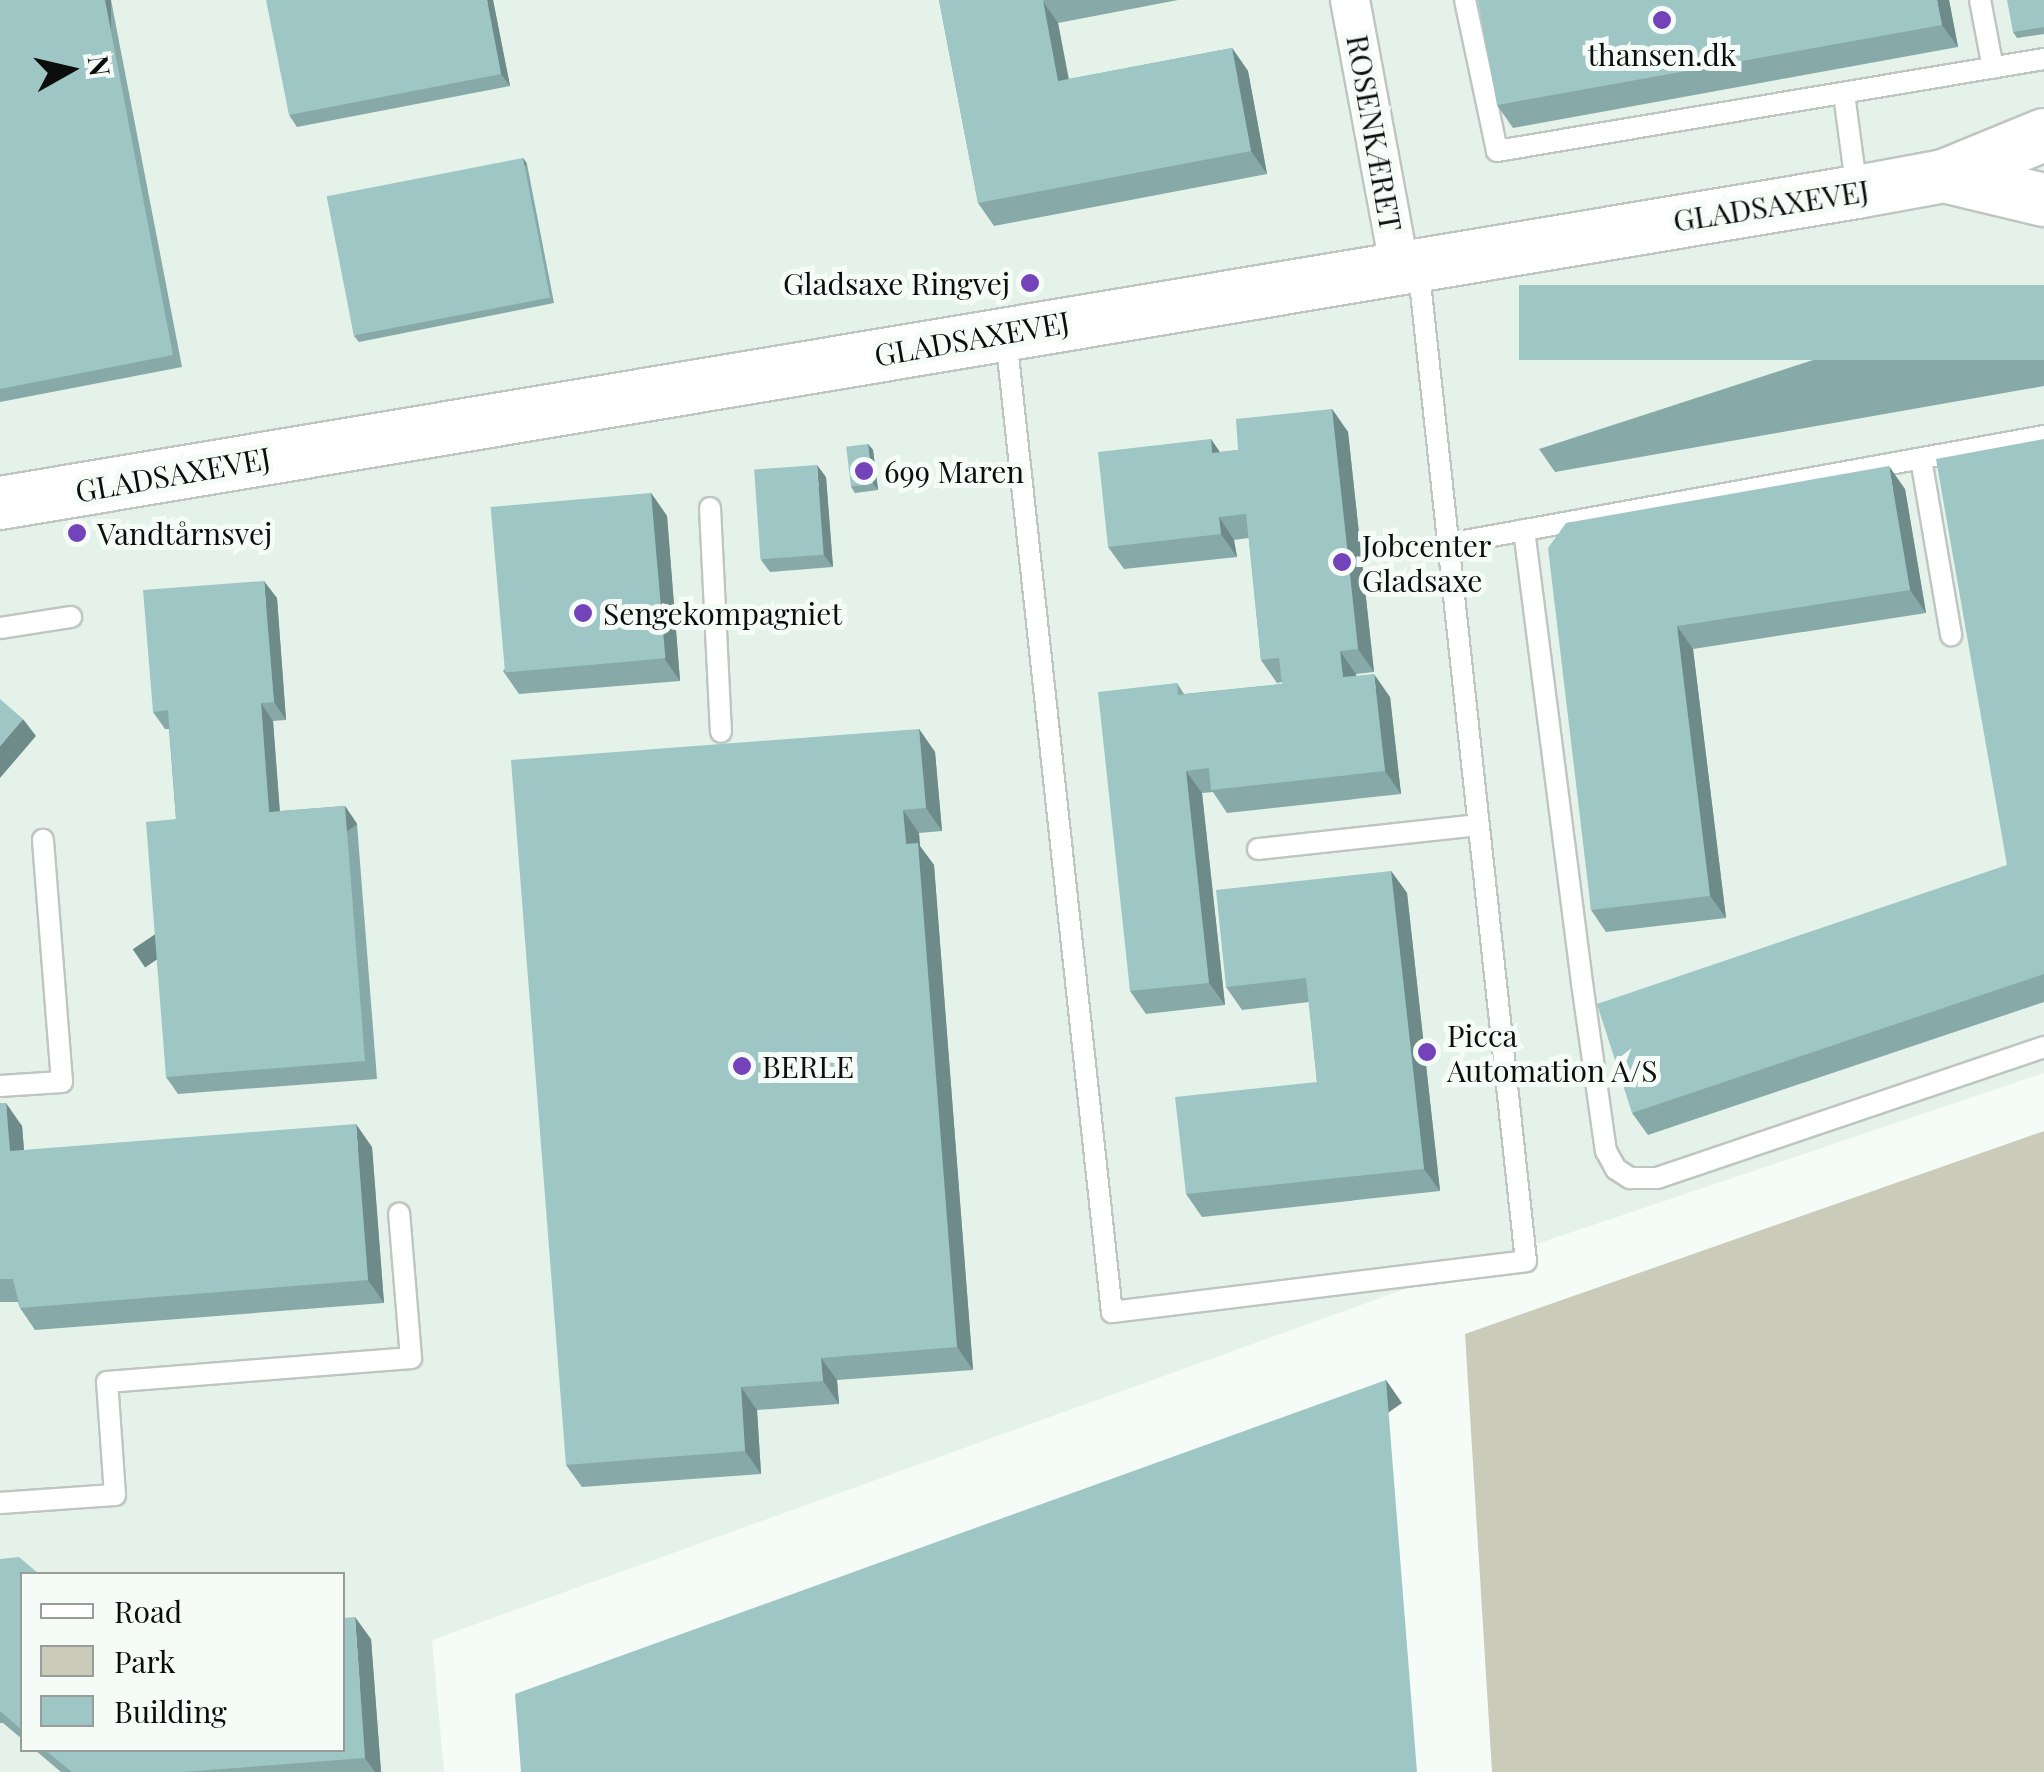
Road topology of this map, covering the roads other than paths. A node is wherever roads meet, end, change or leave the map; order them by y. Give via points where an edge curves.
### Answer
1 (1350, 0) edge
2 (1466, 0) edge
3 (1980, 0) edge
4 (2044, 59) edge
5 (1993, 68) junction
6 (1844, 94) junction
7 (2044, 136) edge
8 (2044, 166) edge
9 (1944, 176) junction
10 (1857, 192) junction
11 (2044, 200) edge
12 (1408, 264) junction
13 (1005, 333) junction
14 (2044, 436) edge
15 (1921, 458) junction
16 (0, 503) edge
17 (710, 508) dead end
18 (1524, 530) junction
19 (1448, 544) junction
20 (71, 617) dead end
21 (0, 628) edge
22 (1951, 635) dead end
23 (721, 732) dead end
24 (1478, 825) junction
25 (43, 840) dead end
26 (1258, 849) dead end
27 (2044, 1047) edge
28 (0, 1086) edge
29 (399, 1213) dead end
30 (0, 1503) edge

1 - 12 street, ROSENKÆRET
2 - 6 lane via 1497,151
3 - 5 lane
4 - 5 lane
5 - 6 lane
6 - 10 lane
7 - 9 street, GLADSAXEVEJ
8 - 9 street
9 - 10 street, GLADSAXEVEJ
9 - 11 street, GLADSAXEVEJ
10 - 12 street, GLADSAXEVEJ
12 - 13 street, GLADSAXEVEJ
12 - 19 lane
13 - 16 street, GLADSAXEVEJ
13 - 24 lane via 1112,1312 1526,1261
14 - 15 lane
15 - 18 lane
15 - 22 lane
17 - 23 lane
18 - 19 lane
18 - 27 lane via 1606,1151 1616,1169 1630,1178 1657,1178
19 - 24 lane
20 - 21 lane
24 - 26 lane
25 - 28 lane via 62,1082
29 - 30 lane via 410,1358 107,1382 115,1495

